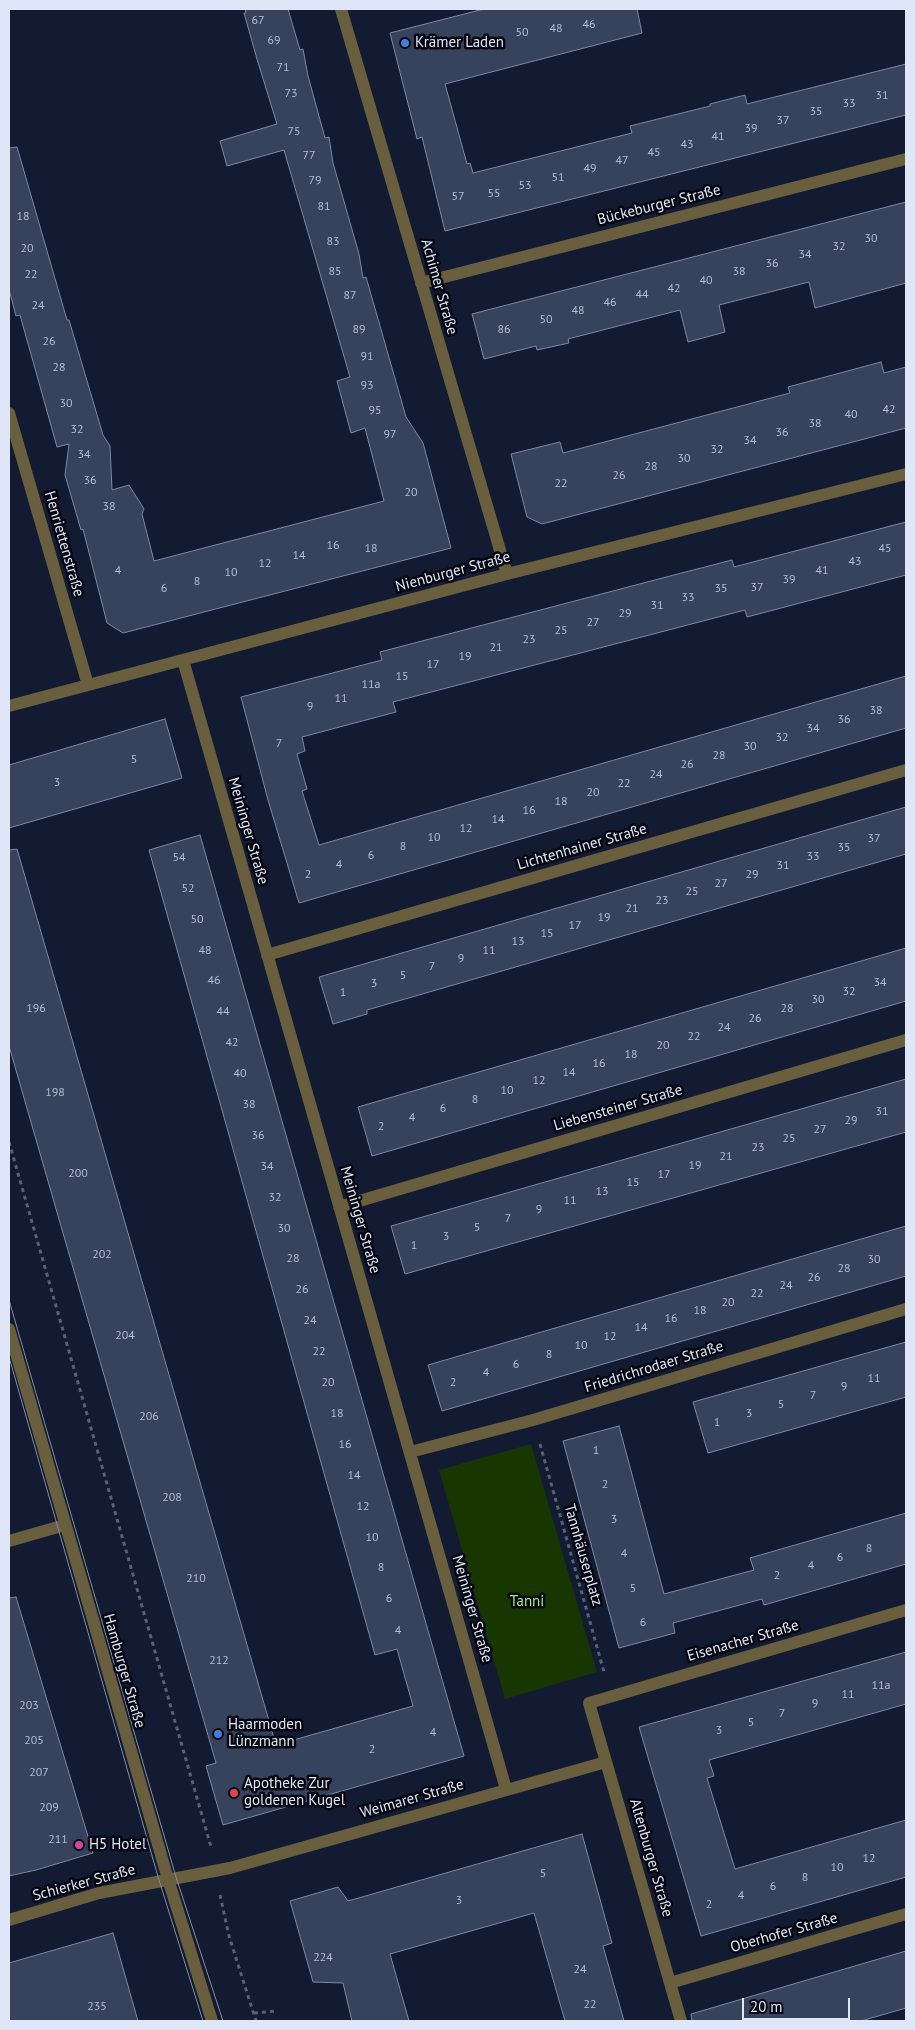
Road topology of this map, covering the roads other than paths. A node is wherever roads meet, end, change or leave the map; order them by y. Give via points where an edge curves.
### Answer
1 (341, 9) edge
2 (906, 159) edge
3 (421, 283) junction
4 (9, 413) edge
5 (906, 474) edge
6 (507, 574) junction
7 (183, 660) junction
8 (88, 685) junction
9 (9, 706) edge
10 (906, 770) edge
11 (267, 955) junction
12 (906, 1040) edge
13 (339, 1207) junction
14 (906, 1309) edge
15 (9, 1329) edge
16 (410, 1452) junction
17 (65, 1525) junction
18 (9, 1541) edge
19 (906, 1610) edge
20 (589, 1703) joint
21 (606, 1762) junction
22 (506, 1789) junction
23 (168, 1878) junction
24 (906, 1914) edge
25 (9, 1920) edge
26 (670, 1983) junction
27 (212, 2021) edge
28 (681, 2021) edge

1 - 3 street, Achimer Straße
2 - 3 street, Bückeburger Straße
3 - 6 street, Achimer Straße
4 - 8 street, Henriettenstraße
5 - 6 street, Nienburger Straße
6 - 7 street, Nienburger Straße
7 - 8 street, Nienburger Straße
7 - 11 street, Meininger Straße
8 - 9 street, Nienburger Straße
10 - 11 street, Lichtenhainer Straße
11 - 13 street, Meininger Straße
12 - 13 street, Liebensteiner Straße
13 - 16 street, Meininger Straße
14 - 16 street, Friedrichrodaer Straße via 533,1420
15 - 17 street, Hamburger Straße
16 - 22 street, Meininger Straße
17 - 18 street
17 - 23 street, Hamburger Straße
19 - 20 street, Eisenacher Straße
20 - 21 street, Altenburger Straße
21 - 22 street, Weimarer Straße
21 - 26 street, Altenburger Straße
22 - 23 street, Weimarer Straße via 230,1868
23 - 25 street, Schierker Straße via 99,1893
23 - 27 street, Hamburger Straße
24 - 26 street, Oberhofer Straße
26 - 28 street, Altenburger Straße

